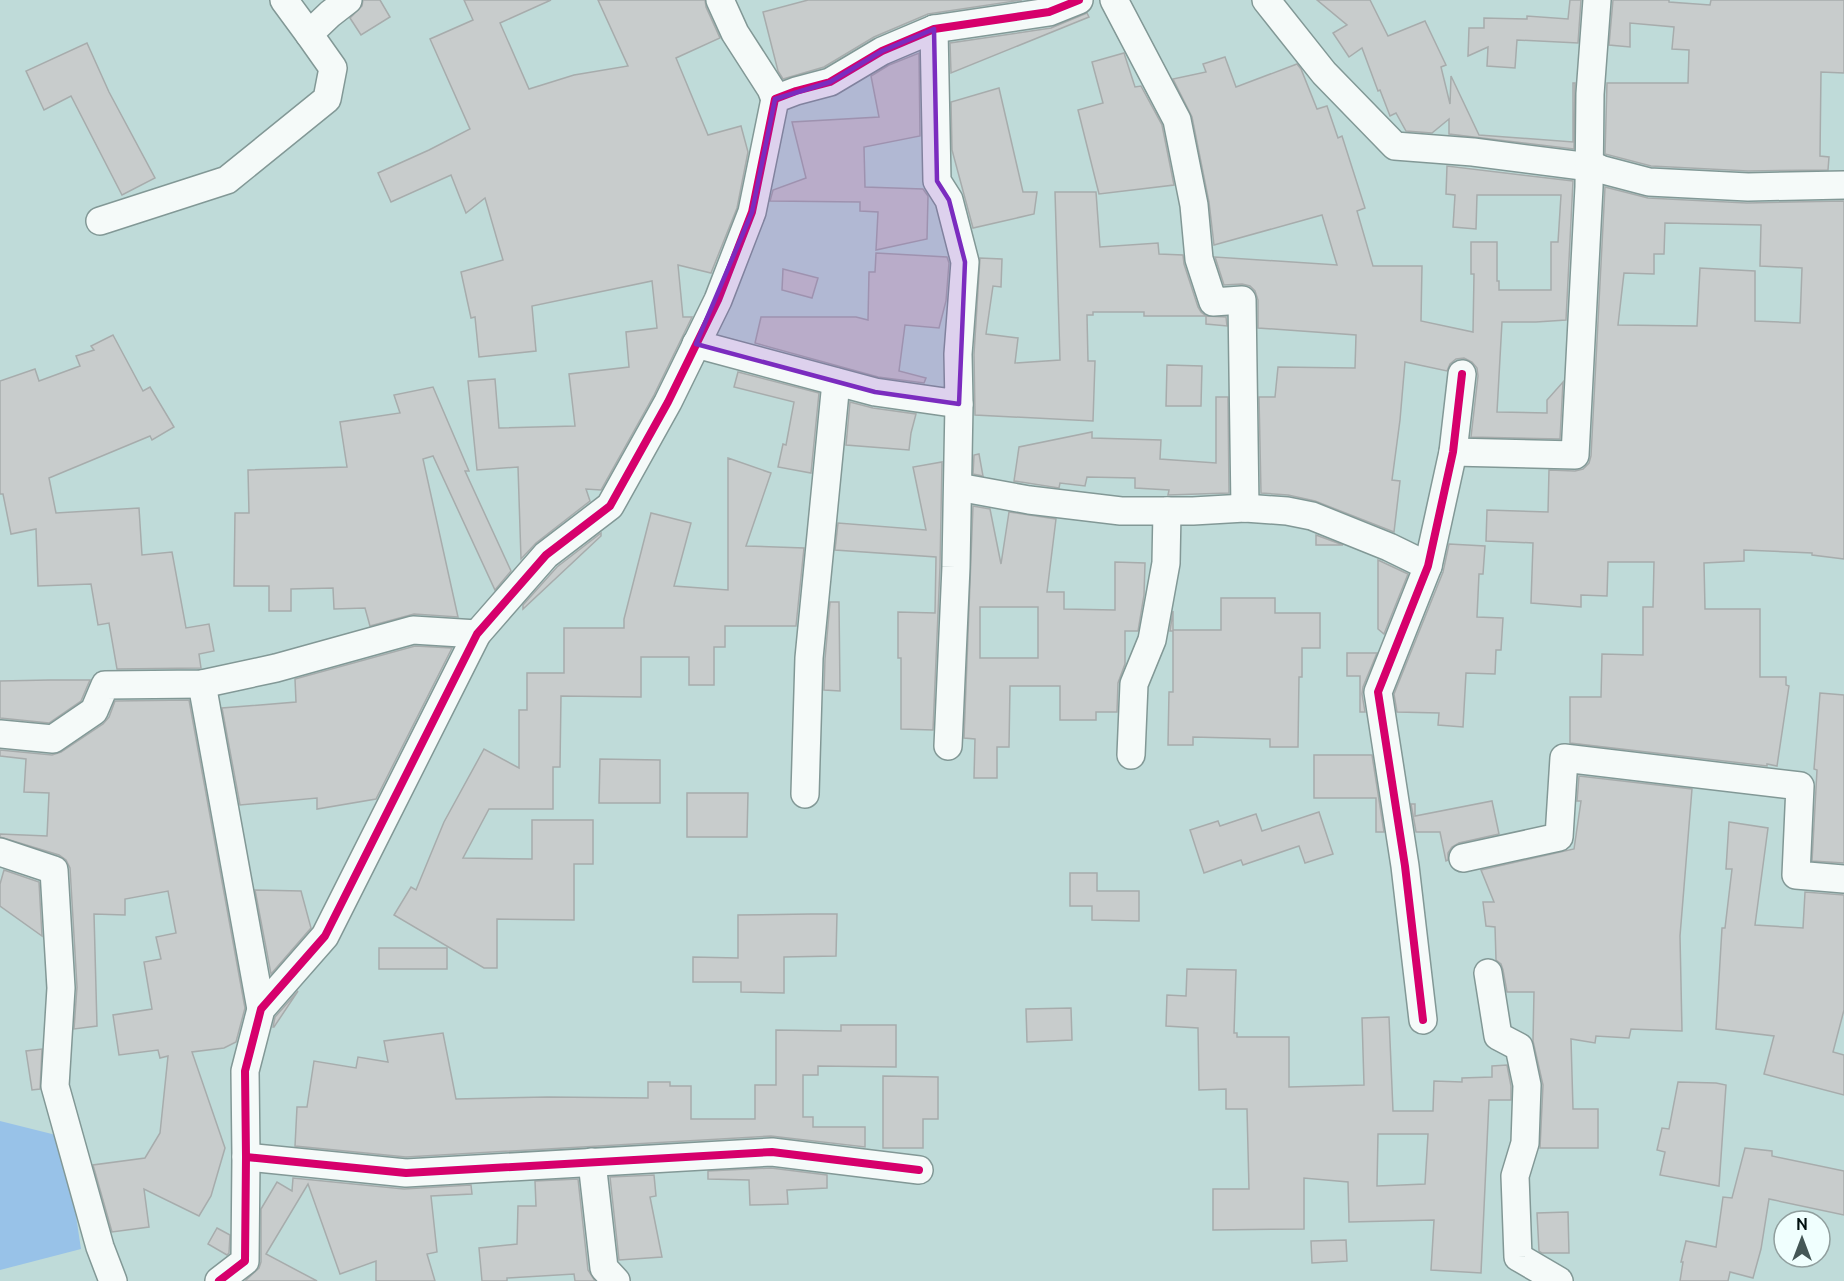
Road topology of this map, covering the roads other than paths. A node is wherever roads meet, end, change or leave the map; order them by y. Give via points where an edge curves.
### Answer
1 (284, 0) edge
2 (348, 0) edge
3 (720, 0) edge
4 (1079, 0) edge
5 (1114, 0) edge
6 (1266, 0) edge
7 (1597, 0) edge
8 (934, 29) junction
9 (309, 34) junction
10 (775, 99) junction
11 (1593, 167) junction
12 (1844, 185) edge
13 (100, 221) dead end
14 (696, 344) junction
15 (1462, 374) dead end
16 (836, 382) junction
17 (959, 404) junction
18 (1452, 452) junction
19 (958, 487) junction
20 (1245, 508) junction
21 (1167, 511) junction
22 (1428, 566) junction
23 (477, 634) junction
24 (202, 684) junction
25 (0, 734) edge
26 (948, 746) dead end
27 (1131, 755) dead end
28 (805, 794) dead end
29 (0, 852) edge
30 (1463, 858) dead end
31 (1844, 879) edge
32 (1488, 974) dead end
33 (261, 1009) junction
34 (1424, 1020) dead end
35 (246, 1157) junction
36 (592, 1162) junction
37 (919, 1170) dead end
38 (113, 1281) edge
39 (219, 1281) edge
40 (616, 1281) edge
41 (1559, 1281) edge

1 - 9 street
2 - 9 street
3 - 10 street
4 - 8 street via 1049,12
5 - 20 street via 1176,120 1194,206 1199,259 1213,302 1242,300
6 - 11 street via 1324,74 1395,146
7 - 11 street via 1590,94
8 - 10 street via 882,51 830,82
8 - 17 street via 937,181 949,200 965,262 958,354
9 - 13 street via 333,68 327,99 227,180
10 - 14 street via 752,212 718,300
11 - 12 street via 1649,182 1748,187
11 - 18 street via 1575,455
14 - 16 street
14 - 23 street via 610,506 546,555
15 - 18 street
16 - 17 street
16 - 28 street via 809,658
17 - 19 street
18 - 22 street
19 - 21 street via 1029,500
19 - 26 street
20 - 21 street
20 - 22 street via 1312,516
21 - 27 street via 1166,563 1152,639 1134,684
22 - 34 street via 1378,693
23 - 24 street via 413,630
23 - 33 street via 325,936
24 - 25 street via 105,685 94,711 53,739
24 - 33 street
29 - 38 street via 54,870 61,988 55,1086
30 - 31 street via 1558,837 1564,758 1800,786 1796,875
32 - 41 street via 1498,1036 1519,1047 1527,1085 1525,1143 1515,1176 1518,1257
33 - 35 street via 245,1071
35 - 36 street via 406,1173
35 - 39 street via 245,1261
36 - 37 street via 772,1152
36 - 40 street via 604,1268

